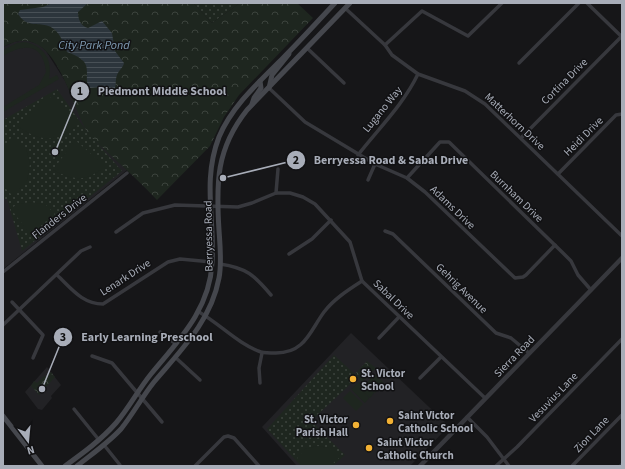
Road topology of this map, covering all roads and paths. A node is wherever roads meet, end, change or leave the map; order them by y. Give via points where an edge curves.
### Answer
1 (335, 3) edge
2 (350, 3) edge
3 (502, 3) edge
4 (580, 3) edge
5 (587, 3) edge
6 (345, 8) junction
7 (622, 37) edge
8 (385, 45) junction
9 (294, 46) junction
10 (307, 48) junction
11 (519, 63) dead end
12 (418, 74) junction
13 (260, 81) junction
14 (344, 83) dead end
15 (269, 88) junction
16 (252, 105) junction
17 (622, 114) edge
18 (521, 138) junction
19 (358, 155) junction
20 (375, 164) junction
21 (278, 169) dead end
22 (127, 174) dead end
23 (558, 174) junction
24 (407, 178) junction
25 (368, 180) dead end
26 (276, 192) junction
27 (209, 206) junction
28 (217, 206) junction
29 (331, 220) junction
30 (385, 230) dead end
31 (116, 232) dead end
32 (622, 236) edge
33 (555, 245) junction
34 (90, 247) dead end
35 (288, 254) dead end
36 (622, 258) edge
37 (212, 262) junction
38 (220, 264) junction
39 (3, 272) edge
40 (57, 275) junction
41 (362, 281) junction
42 (591, 290) junction
43 (270, 295) dead end
44 (12, 302) dead end
45 (20, 310) junction
46 (199, 312) junction
47 (206, 316) junction
48 (399, 317) junction
49 (3, 325) edge
50 (160, 332) dead end
51 (379, 338) dead end
52 (622, 339) edge
53 (176, 344) junction
54 (262, 352) junction
55 (529, 353) junction
56 (92, 356) dead end
57 (175, 357) junction
58 (441, 357) junction
59 (33, 358) dead end
60 (420, 378) dead end
61 (200, 380) dead end
62 (260, 383) dead end
63 (136, 393) junction
64 (485, 398) junction
65 (142, 399) junction
66 (74, 409) dead end
67 (622, 415) edge
68 (3, 416) edge
69 (467, 417) junction
70 (162, 422) dead end
71 (99, 440) junction
72 (104, 445) junction
73 (503, 459) junction
74 (120, 465) dead end
75 (42, 466) edge
76 (65, 466) edge
77 (77, 466) edge
78 (195, 466) edge
79 (259, 466) edge
80 (420, 466) edge
81 (496, 466) edge
82 (509, 466) edge
83 (572, 466) edge

1 - 9 main road, Berryessa Road
2 - 6 main road, Berryessa Road
3 - 8 street via 468,36 422,11
4 - 11 street
5 - 7 street
6 - 8 street, Matterhorn Drive
6 - 10 main road, Berryessa Road
7 - 18 street, Cortina Drive
8 - 12 street, Matterhorn Drive via 392,55
9 - 13 main road, Berryessa Road
9 - 15 main road via 286,60 272,75
10 - 14 street
10 - 15 main road, Berryessa Road
12 - 18 street, Matterhorn Drive via 472,95
12 - 19 street, Lugano Way via 398,107
13 - 16 main road via 261,88
13 - 27 main road, Berryessa Road via 236,109 220,136 209,173
15 - 16 main road, Berryessa Road
15 - 19 street, Adams Drive via 305,122
16 - 28 main road, Berryessa Road via 238,122 223,153 218,175
17 - 23 street, Heidi Drive via 616,115
18 - 23 street, Matterhorn Drive
19 - 20 street, Adams Drive
20 - 24 street, Adams Drive
20 - 25 street
21 - 26 street
22 - 39 street, Flanders Drive
23 - 32 street, Matterhorn Drive
24 - 33 street, Adams Drive via 515,278 523,278
24 - 33 street, Burnham Drive via 440,142 449,142
26 - 28 street via 252,204 238,207
26 - 29 street, Sabal Drive via 303,197 315,204
27 - 28 street
27 - 31 street via 175,205 143,213
27 - 37 main road, Berryessa Road
28 - 38 main road, Berryessa Road
29 - 35 street via 312,239
29 - 41 street, Sabal Drive via 350,242
30 - 55 street, Gehrig Avenue via 393,234 496,333 511,338
33 - 42 street, Burnham Drive via 571,261 578,275
34 - 40 street via 81,251
36 - 42 street, Sierra Road
37 - 40 street, Lenark Drive via 180,259 168,262 103,304 92,304 79,296
37 - 46 main road, Berryessa Road via 209,287
38 - 43 street via 245,269 256,277
38 - 47 main road, Berryessa Road via 214,299
40 - 45 street
41 - 48 street, Sabal Drive
41 - 54 street via 337,298 300,346 284,353
42 - 55 street, Sierra Road
44 - 45 street
45 - 49 street
45 - 59 street via 43,335
46 - 47 street
46 - 53 main road, Berryessa Road
47 - 54 street via 247,345
47 - 57 main road, Berryessa Road
48 - 51 street
48 - 58 street, Sabal Drive
50 - 53 street
52 - 73 street, Vesuvius Lane
53 - 63 main road, Berryessa Road
54 - 62 street via 258,368
55 - 64 street, Sierra Road
56 - 63 street via 112,363
57 - 61 street
57 - 65 main road, Berryessa Road
58 - 60 street
58 - 64 street, Sabal Drive
63 - 65 street
63 - 71 main road, Berryessa Road via 116,423
64 - 69 street, Sierra Road
65 - 70 street
65 - 72 main road, Berryessa Road via 122,428
66 - 71 street
67 - 83 street, Zion Lane
68 - 75 main road
69 - 73 street via 487,437
69 - 80 street, Sierra Road
71 - 76 main road, Berryessa Road
72 - 74 street
72 - 77 main road, Berryessa Road
73 - 81 street, Vesuvius Lane
73 - 82 street
78 - 79 street via 228,436 234,438

